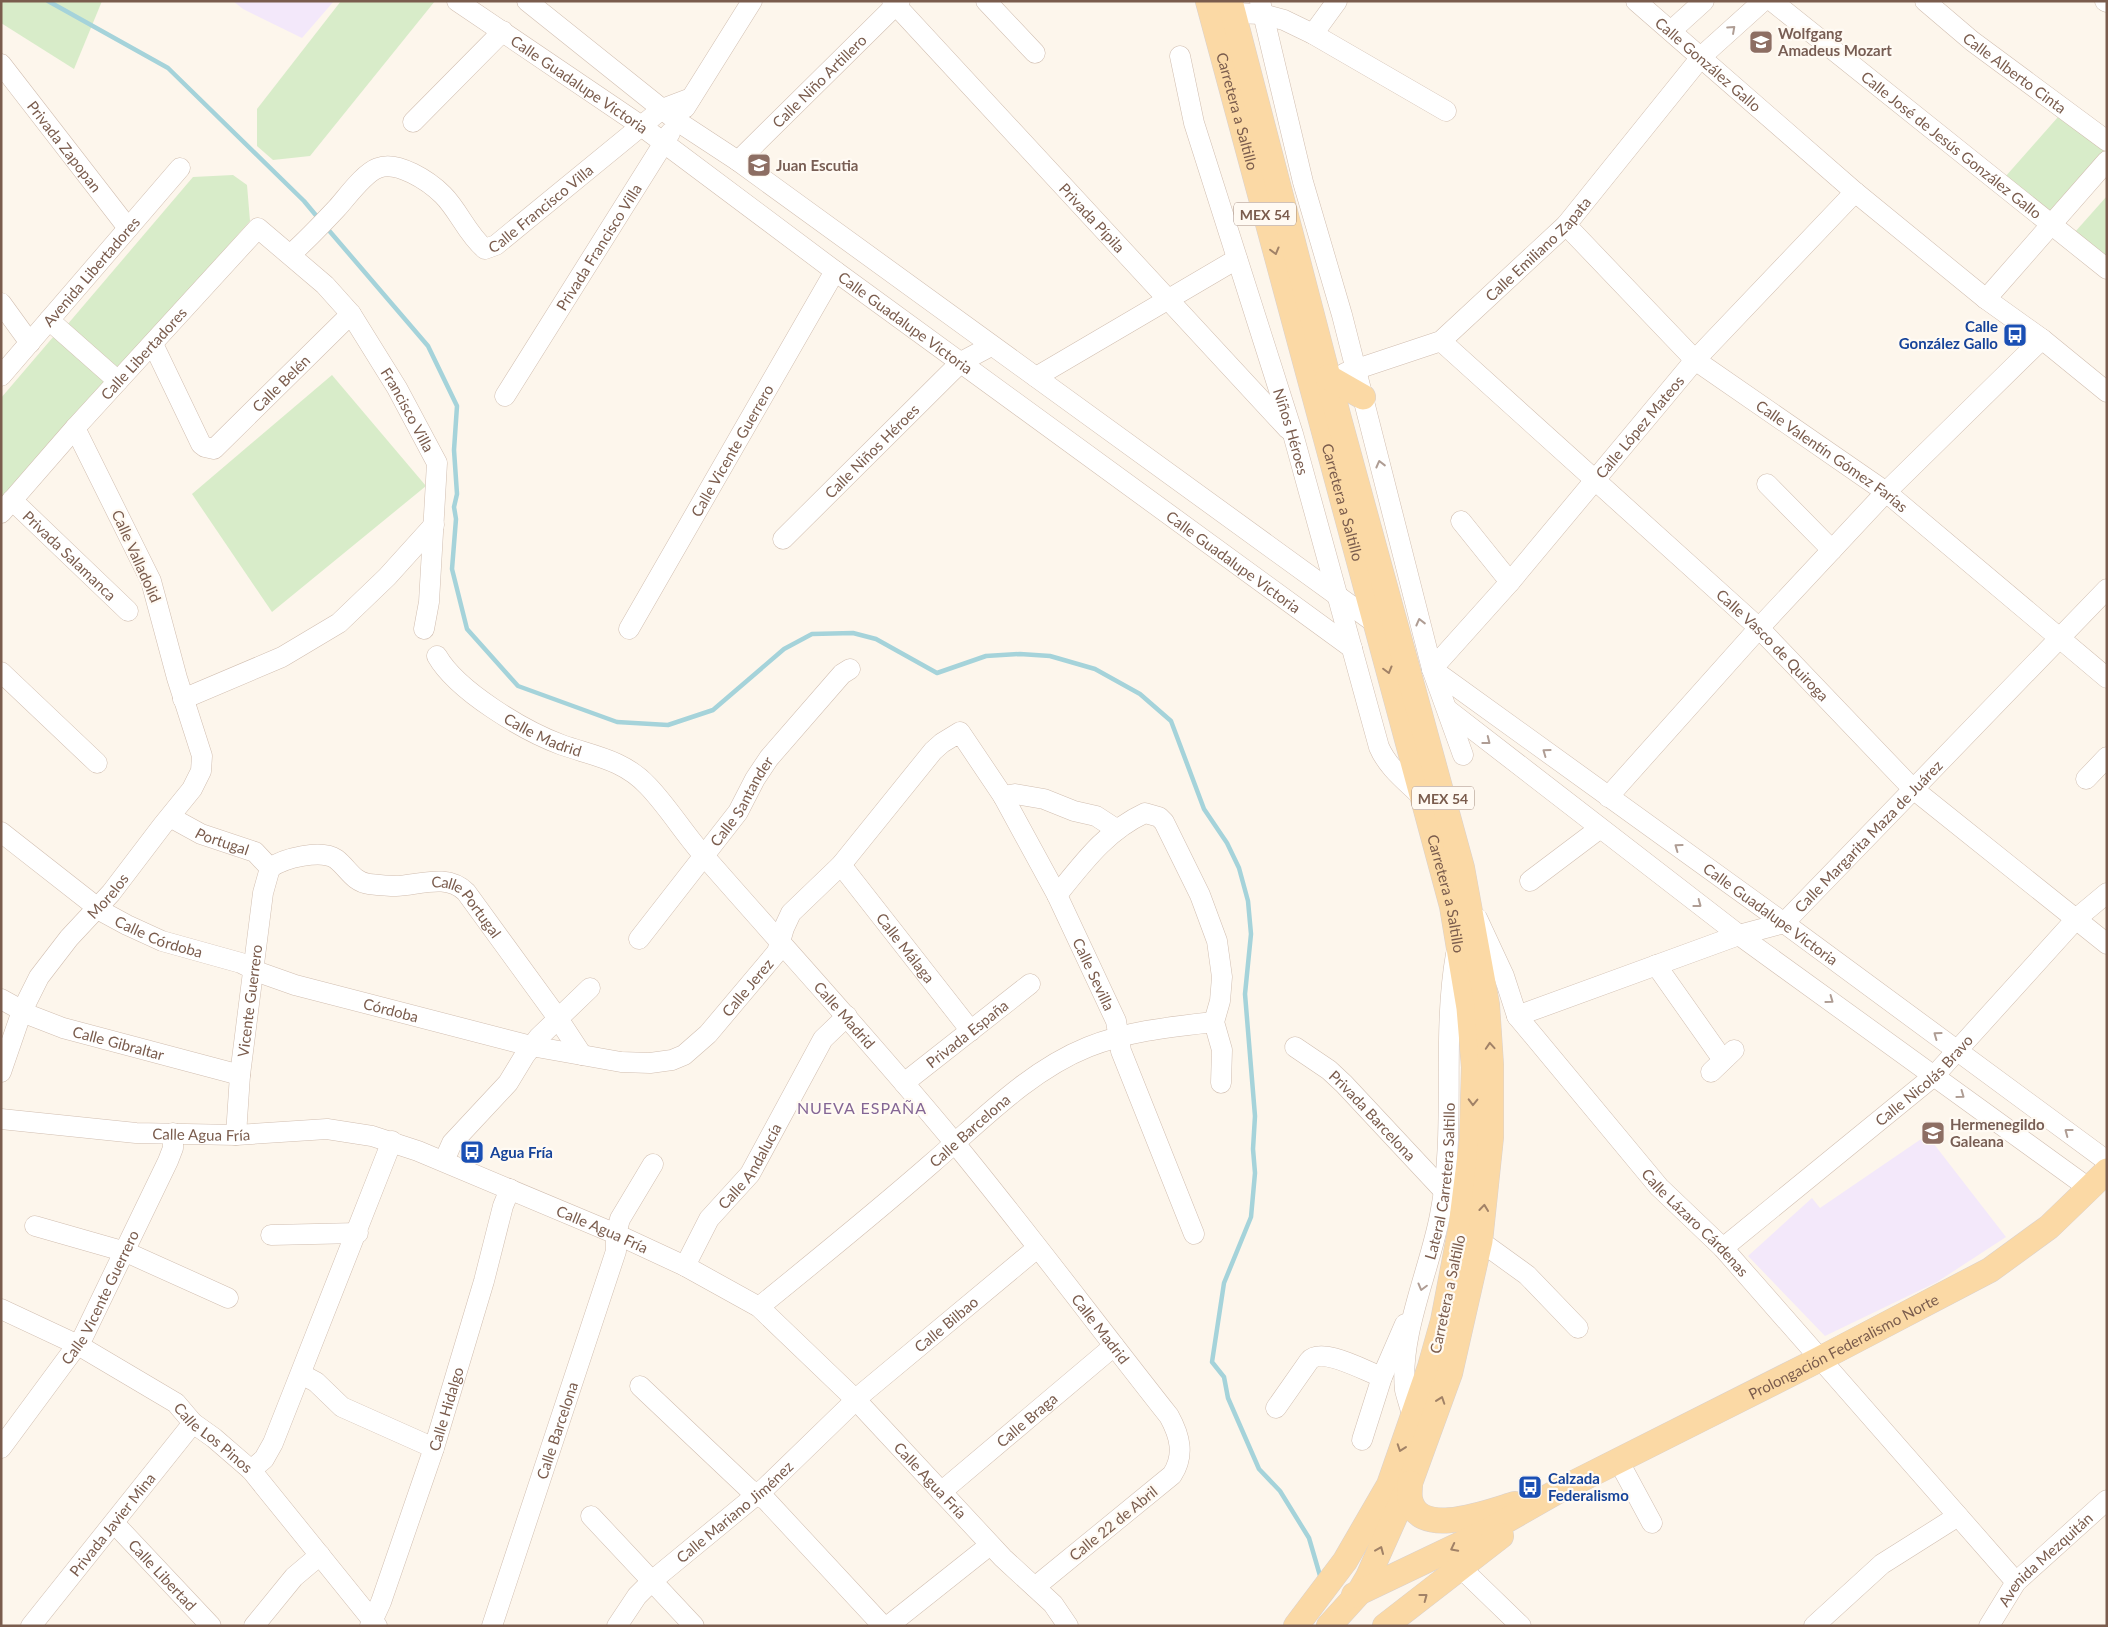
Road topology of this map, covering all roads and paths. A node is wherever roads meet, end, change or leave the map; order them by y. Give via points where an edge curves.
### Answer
1 (457, 1) edge
2 (752, 1) edge
3 (986, 1) edge
4 (1208, 1) edge
5 (1337, 1) edge
6 (1636, 1) edge
7 (1704, 1) edge
8 (1762, 1) edge
9 (1772, 1) edge
10 (1925, 1) edge
11 (528, 2) edge
12 (896, 2) edge
13 (1232, 7) edge
14 (1261, 8) edge
15 (1672, 30) junction
16 (503, 31) junction
17 (1313, 34) junction
18 (1035, 52) dead end
19 (1180, 56) dead end
20 (1702, 56) junction
21 (1, 64) edge
22 (1446, 111) dead end
23 (669, 115) junction
24 (413, 122) dead end
25 (640, 125) junction
26 (2107, 141) edge
27 (663, 143) junction
28 (738, 161) junction
29 (2107, 161) edge
30 (180, 168) dead end
31 (1855, 192) junction
32 (1566, 225) junction
33 (2051, 225) junction
34 (128, 228) junction
35 (291, 254) junction
36 (1237, 259) junction
37 (2107, 269) edge
38 (834, 271) junction
39 (1986, 299) junction
40 (1168, 300) junction
41 (1, 303) edge
42 (351, 314) junction
43 (53, 323) junction
44 (2042, 339) junction
45 (1441, 341) junction
46 (30, 343) junction
47 (153, 344) junction
48 (991, 346) junction
49 (1695, 360) junction
50 (960, 362) junction
51 (1357, 371) junction
52 (1, 376) edge
53 (112, 376) junction
54 (1328, 376) junction
55 (1036, 377) junction
56 (2107, 392) edge
57 (505, 396) dead end
58 (1363, 397) junction
59 (75, 428) junction
60 (1293, 434) junction
61 (1595, 480) junction
62 (1767, 484) dead end
63 (1886, 492) junction
64 (7, 506) edge
65 (1461, 521) dead end
66 (434, 526) junction
67 (783, 539) dead end
68 (1832, 550) junction
69 (1510, 582) junction
70 (2107, 589) edge
71 (1337, 595) junction
72 (128, 611) dead end
73 (1375, 622) junction
74 (1759, 628) junction
75 (629, 629) dead end
76 (424, 630) dead end
77 (2057, 638) junction
78 (1352, 648) junction
79 (437, 656) dead end
80 (850, 669) dead end
81 (1432, 669) junction
82 (1, 672) edge
83 (2107, 678) edge
84 (183, 699) junction
85 (1448, 710) junction
86 (189, 720) joint
87 (960, 732) joint
88 (1463, 755) dead end
89 (2107, 757) edge
90 (97, 763) dead end
91 (2086, 779) dead end
92 (1912, 788) junction
93 (1003, 796) junction
94 (1422, 797) junction
95 (1608, 797) junction
96 (170, 816) junction
97 (1599, 829) junction
98 (1116, 830) junction
99 (1, 832) edge
100 (704, 856) junction
101 (841, 866) junction
102 (270, 868) junction
103 (1530, 881) dead end
104 (2107, 893) edge
105 (1057, 895) junction
106 (1470, 903) junction
107 (98, 907) junction
108 (2077, 918) junction
109 (1784, 923) junction
110 (1739, 935) junction
111 (638, 939) dead end
112 (781, 940) junction
113 (1458, 944) junction
114 (2107, 944) edge
115 (1656, 965) junction
116 (254, 969) junction
117 (1030, 984) dead end
118 (590, 988) dead end
119 (1, 999) edge
120 (22, 1012) junction
121 (847, 1016) junction
122 (1517, 1016) junction
123 (557, 1017) junction
124 (1214, 1022) junction
125 (971, 1030) junction
126 (1118, 1037) junction
127 (531, 1046) junction
128 (1295, 1047) dead end
129 (1957, 1050) junction
130 (582, 1055) junction
131 (1723, 1061) dead end
132 (1, 1072) edge
133 (240, 1075) junction
134 (1935, 1075) junction
135 (904, 1083) junction
136 (1221, 1083) dead end
137 (1, 1119) edge
138 (173, 1133) junction
139 (236, 1134) junction
140 (392, 1142) junction
141 (955, 1144) junction
142 (444, 1161) junction
143 (2107, 1161) edge
144 (653, 1164) dead end
145 (2101, 1187) edge
146 (510, 1189) junction
147 (1444, 1191) junction
148 (35, 1226) dead end
149 (358, 1233) junction
150 (616, 1234) junction
151 (1194, 1234) dead end
152 (271, 1235) dead end
153 (1480, 1241) junction
154 (1723, 1248) junction
155 (1036, 1249) junction
156 (126, 1252) junction
157 (685, 1266) junction
158 (228, 1298) dead end
159 (759, 1306) junction
160 (1, 1309) edge
161 (1415, 1313) junction
162 (1578, 1328) dead end
163 (78, 1345) junction
164 (1114, 1346) junction
165 (1820, 1359) junction
166 (301, 1374) junction
167 (1382, 1377) junction
168 (640, 1386) dead end
169 (856, 1400) junction
170 (1276, 1408) dead end
171 (1412, 1415) junction
172 (193, 1423) junction
173 (1362, 1440) dead end
174 (1, 1448) edge
175 (434, 1448) junction
176 (1180, 1452) joint
177 (1618, 1460) junction
178 (251, 1470) junction
179 (1410, 1483) junction
180 (1558, 1491) junction
181 (941, 1492) junction
182 (758, 1494) junction
183 (2107, 1500) edge
184 (592, 1516) dead end
185 (1958, 1516) junction
186 (114, 1523) junction
187 (1652, 1523) dead end
188 (990, 1545) junction
189 (320, 1555) junction
190 (1461, 1568) junction
191 (653, 1580) junction
192 (2016, 1582) junction
193 (1035, 1587) junction
194 (1344, 1595) junction
195 (1999, 1607) junction
196 (1302, 1619) edge
197 (373, 1624) edge
198 (31, 1626) edge
199 (211, 1626) edge
200 (254, 1626) edge
201 (492, 1626) edge
202 (617, 1626) edge
203 (694, 1626) edge
204 (883, 1626) edge
205 (888, 1626) edge
206 (1068, 1626) edge
207 (1329, 1626) edge
208 (1384, 1626) edge
209 (1521, 1626) edge
210 (1814, 1626) edge
211 (1989, 1626) edge
212 (2008, 1626) edge

1 - 16 street, Calle Guadalupe Victoria
2 - 23 street, Privada Francisco Villa via 691,98
3 - 18 street
4 -> 73 main road, Carretera a Saltillo / MEX 54
5 - 17 street
6 - 15 street, Calle González Gallo
7 - 15 street
20 -> 8 street, Calle Emiliano Zapata
9 - 33 street, Calle José de Jesús González Gallo
10 - 26 street, Calle Alberto Cinta via 1972,41
11 - 23 street, Calle Guadalupe Victoria
12 - 28 street, Calle Niño Artillero
12 - 40 street, Privada Pípila
13 - 14 street
13 - 54 main road, Carretera a Saltillo / MEX 54
14 - 17 street
14 - 51 street via 1303,182
15 - 20 street, Calle González Gallo
16 - 24 street
16 - 25 street, Calle Guadalupe Victoria
17 - 22 street
19 - 36 street, Niños Héroes via 1194,123
20 - 31 street, Calle González Gallo
20 - 32 street, Calle Emiliano Zapata
21 - 34 street, Privada Zapopan
23 - 25 street, Calle Francisco Villa
23 - 27 street, Privada Francisco Villa
23 - 28 street, Calle Guadalupe Victoria
25 - 27 street, Calle Guadalupe Victoria
25 - 35 street, Calle Francisco Villa via 496,245 485,248 477,242 442,194 410,172 392,166 377,168 359,182
27 - 38 street, Calle Guadalupe Victoria
27 - 57 street, Privada Francisco Villa
28 - 48 street, Calle Guadalupe Victoria
29 - 33 street
30 - 34 street, Avenida Libertadores
31 - 39 street, Calle González Gallo
31 - 49 street, Calle López Mateos
32 - 45 street, Calle Emiliano Zapata
32 - 49 street, Calle Valentín Gómez Farías
33 - 37 street, Calle José de Jesús González Gallo
33 - 39 street
34 - 43 street, Avenida Libertadores
35 - 42 street, Francisco Villa
35 - 47 street, Calle Libertadores via 258,228
36 - 40 street
36 - 60 street, Niños Héroes
38 - 50 street, Calle Guadalupe Victoria
38 - 75 street, Calle Vicente Guerrero
39 - 44 street, Calle González Gallo
40 - 55 street
40 - 60 street, Privada Pípila
41 - 46 street
42 - 47 street, Calle Belén via 218,447 210,450 201,444
42 - 66 street, Francisco Villa via 397,388 437,463
43 - 46 street, Avenida Libertadores
43 - 53 street
44 - 56 street, Calle González Gallo
44 - 63 street
45 - 51 street, Calle Emiliano Zapata
45 - 61 street, Calle Vasco de Quiroga
46 - 52 street, Avenida Libertadores
47 - 53 street, Calle Libertadores
48 - 50 street, Calle Niños Héroes
48 - 55 street, Calle Guadalupe Victoria
49 - 61 street, Calle López Mateos
49 - 63 street, Calle Valentín Gómez Farías
50 - 67 street, Calle Niños Héroes
50 - 78 street, Calle Guadalupe Victoria
51 - 54 street, Calle Emiliano Zapata
51 - 58 street
53 - 59 street, Calle Libertadores
54 - 58 main road
54 - 106 main road, Carretera a Saltillo / MEX 54
55 - 71 street, Calle Guadalupe Victoria
81 -> 58 street
59 - 64 street, Calle Libertadores
59 - 84 street, Calle Valladolid via 151,581
60 - 71 street, Niños Héroes
61 - 69 street, Calle López Mateos
61 - 74 street, Calle Vasco de Quiroga
62 - 68 street
63 - 68 street
63 - 77 street, Calle Valentín Gómez Farías
64 - 72 street, Privada Salamanca
65 - 69 street
66 - 76 street, Francisco Villa
66 - 84 street via 339,622 282,657
68 - 74 street
69 - 81 street, Calle López Mateos
70 - 77 street, Calle Margarita Maza de Juárez
71 - 73 street, Calle Guadalupe Victoria
71 - 78 street, Niños Héroes
73 -> 94 main road, Carretera a Saltillo / MEX 54
74 - 92 street, Calle Vasco de Quiroga
74 - 95 street
77 - 83 street, Calle Valentín Gómez Farías
77 - 92 street, Calle Margarita Maza de Juárez
78 - 94 street, Niños Héroes via 1384,759
79 - 100 street, Calle Madrid via 450,674 501,714 559,743 629,769 647,785
80 - 100 street, Calle Santander via 842,674 770,758 738,812
81 - 85 street
95 -> 81 street, Calle Guadalupe Victoria
82 - 90 street
84 - 86 street, Calle Valladolid
85 - 88 street
85 -> 97 street
86 - 96 street, Morelos via 202,756 201,771 192,790
87 - 93 street, Calle Sevilla
87 - 101 street, Calle Jerez via 933,751
89 - 91 street
92 - 108 street, Calle Vasco de Quiroga
92 - 109 street, Calle Margarita Maza de Juárez
93 - 98 street via 1015,794 1044,799 1096,816
93 - 105 street, Calle Sevilla
94 - 113 main road, Carretera a Saltillo / MEX 54 via 1452,906
109 -> 95 street, Calle Guadalupe Victoria
96 - 102 street, Portugal via 200,834 255,852
96 - 107 street, Morelos
97 - 103 street
97 -> 110 street
98 - 105 street via 1090,854
98 - 124 street via 1144,813 1160,817 1168,828 1200,895 1217,941 1222,977
99 - 107 street, Calle Córdoba
100 - 111 street, Calle Santander
100 - 112 street, Calle Madrid
101 - 112 street, Calle Jerez via 791,913
101 - 125 street, Calle Málaga
102 - 116 street, Vicente Guerrero via 263,893
102 - 123 street, Calle Portugal via 294,858 326,855 364,883 396,886 422,881 458,886 466,892
104 - 108 street, Calle Nicolás Bravo
105 - 126 street, Calle Sevilla via 1116,1021
106 - 122 street, Calle Lázaro Cárdenas via 1504,976
153 -> 106 main road, Carretera a Saltillo / MEX 54 via 1491,1137 1491,1065 1487,1005
107 - 116 street, Calle Córdoba via 162,941
107 - 120 street, Morelos via 46,967
108 - 114 street, Calle Vasco de Quiroga
108 - 129 street, Calle Nicolás Bravo
109 - 110 street, Calle Margarita Maza de Juárez
129 -> 109 street, Calle Guadalupe Victoria
110 - 115 street, Calle Margarita Maza de Juárez
110 -> 134 street
112 - 121 street, Calle Madrid
112 - 130 street, Calle Jerez via 774,956 708,1034 684,1055 650,1063
113 - 147 street, Lateral Carretera Saltillo via 1451,985 1449,1140
113 -> 171 main road, Carretera a Saltillo / MEX 54 via 1469,1008 1474,1067 1472,1139 1461,1227 1443,1321
115 - 122 street, Calle Margarita Maza de Juárez
115 - 131 street
116 - 127 street, Córdoba via 295,985
116 - 133 street, Vicente Guerrero
117 - 125 street, Privada España
118 - 123 street
119 - 120 street, Calle Gibraltar
120 - 132 street, Morelos
120 - 133 street, Calle Gibraltar via 77,1032
121 - 135 street, Calle Madrid
121 - 157 street, Calle Andalucía via 823,1039 750,1174 704,1226
122 - 154 street, Calle Lázaro Cárdenas via 1659,1187
123 - 127 street
123 - 130 street, Calle Portugal
124 - 126 street, Calle Barcelona via 1146,1030
124 - 136 street via 1222,1050
125 - 135 street, Privada España
126 - 141 street, Calle Barcelona via 1063,1059 1040,1074
126 - 151 street, Calle Sevilla
127 - 130 street, Calle Jerez
127 - 142 street via 508,1083 452,1143
128 - 147 street, Privada Barcelona via 1344,1084
129 - 134 street, Calle Nicolás Bravo
143 -> 129 street, Calle Guadalupe Victoria
133 - 139 street, Vicente Guerrero
134 -> 145 street
134 - 154 street, Calle Nicolás Bravo
135 - 141 street, Calle Madrid
137 - 138 street, Calle Agua Fría via 136,1133
138 - 139 street, Calle Agua Fría
138 - 156 street, Calle Vicente Guerrero via 173,1148 168,1161
139 - 140 street, Calle Agua Fría via 327,1129
140 - 142 street, Calle Agua Fría
140 - 149 street
141 - 155 street, Calle Madrid
141 - 159 street, Calle Barcelona
142 - 146 street, Calle Agua Fría
144 - 150 street, Calle Barcelona via 620,1219
145 - 165 main road, Prolongación Federalismo Norte via 1990,1270
146 - 150 street, Calle Agua Fría
146 - 175 street, Calle Hidalgo
147 -> 161 street, Lateral Carretera Saltillo
148 - 156 street
149 - 152 street
149 - 166 street
150 - 157 street, Calle Agua Fría
150 - 201 street, Calle Barcelona via 616,1251
153 - 162 street via 1527,1275
179 -> 153 main road, Carretera a Saltillo / MEX 54 via 1450,1373
154 - 165 street, Calle Lázaro Cárdenas
155 - 164 street, Calle Madrid
155 - 169 street, Calle Bilbao
156 - 158 street
156 - 163 street, Calle Vicente Guerrero
157 - 159 street, Calle Agua Fría
159 - 169 street, Calle Agua Fría
160 - 163 street, Calle Los Pinos
161 - 167 street via 1402,1326
161 - 171 street, Lateral Carretera Saltillo via 1405,1364 1406,1390
163 - 172 street, Calle Los Pinos via 176,1403
163 - 174 street, Calle Vicente Guerrero
164 - 176 street, Calle Madrid via 1169,1416 1177,1430
164 - 181 street, Calle Braga
165 - 177 main road, Prolongación Federalismo Norte
165 - 185 street, Calle Lázaro Cárdenas
166 - 175 street via 316,1382 342,1407
166 - 178 street via 269,1451
167 - 170 street via 1327,1356 1315,1356 1308,1361
167 - 173 street
168 - 182 street
169 - 181 street, Calle Agua Fría
169 - 182 street, Calle Mariano Jiménez
171 -> 194 main road, Carretera a Saltillo / MEX 54 via 1389,1485 1344,1561
172 - 178 street, Calle Los Pinos
172 - 186 street, Privada Javier Mina
175 - 197 street, Calle Hidalgo
176 - 193 street, Calle 22 de Abril via 1172,1475
177 - 180 main road, Prolongación Federalismo Norte
177 - 187 street
178 - 189 street, Calle Los Pinos
179 - 180 main road via 1410,1500 1414,1507 1423,1515 1439,1521 1454,1521
194 -> 179 main road, Carretera a Saltillo / MEX 54 via 1368,1577
180 - 190 main road, Prolongación Federalismo Norte
180 -> 194 main road, Prolongación Federalismo Norte via 1486,1532
181 - 188 street, Calle Agua Fría
182 - 191 street, Calle Mariano Jiménez
182 - 204 street
183 - 192 street, Avenida Mezquitán
184 - 191 street
185 - 192 street, Calle Lázaro Cárdenas
185 - 210 street via 1882,1564
186 - 198 street, Privada Javier Mina
186 - 199 street, Calle Libertad
188 - 193 street, Calle Agua Fría
188 - 205 street
189 - 197 street, Calle Los Pinos
189 - 200 street via 294,1577
208 -> 190 main road, Prolongación Federalismo Norte
190 - 209 street
191 - 202 street, Calle Mariano Jiménez via 637,1596
191 - 203 street
192 - 195 street, Avenida Mezquitán
193 - 206 street, Calle Agua Fría via 1058,1609
194 - 196 main road, Prolongación Federalismo Norte
194 - 207 main road, Carretera a Saltillo / MEX 54
195 - 211 street, Avenida Mezquitán
195 - 212 street

